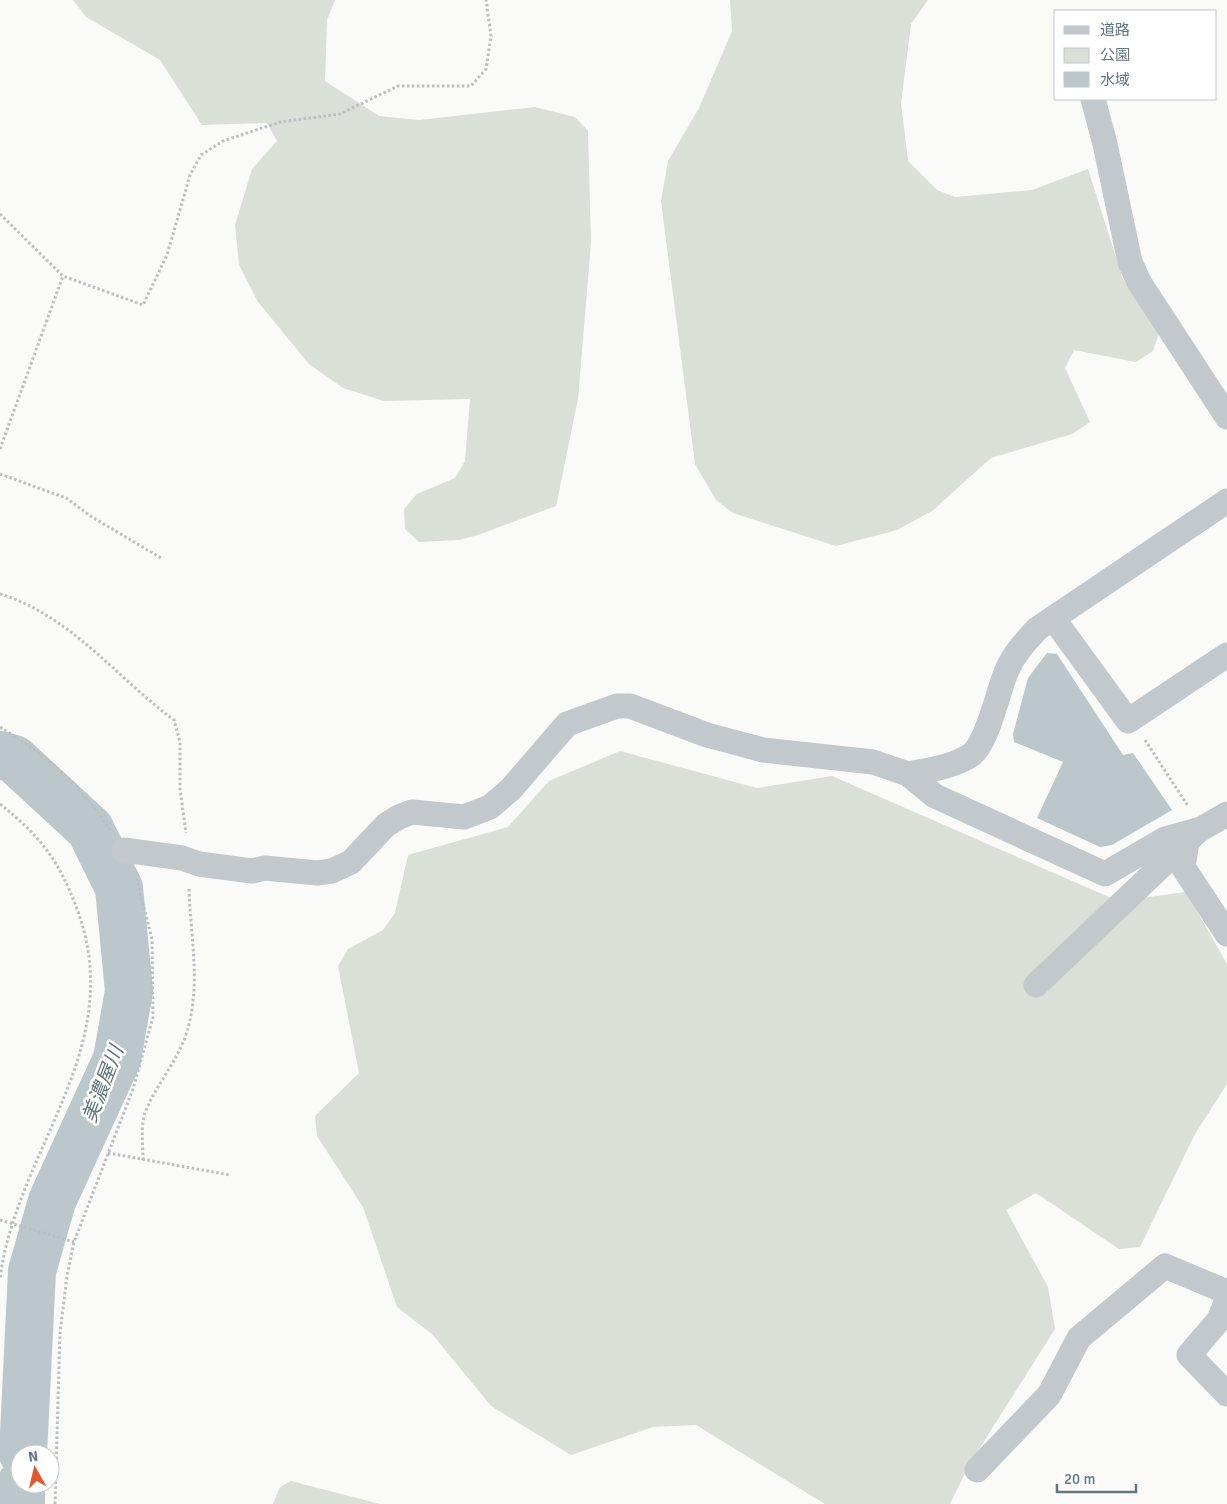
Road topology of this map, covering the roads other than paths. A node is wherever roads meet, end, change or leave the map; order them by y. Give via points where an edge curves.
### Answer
1 (1093, 100) edge
2 (1227, 417) edge
3 (1227, 501) edge
4 (1052, 618) junction
5 (1227, 655) edge
6 (908, 774) junction
7 (1227, 814) edge
8 (1192, 826) junction
9 (124, 850) road end
10 (1227, 934) edge
11 (1036, 985) dead end
12 (1227, 1292) edge
13 (1227, 1300) edge
14 (1227, 1394) edge
15 (977, 1470) dead end

1 - 2 street via 1130,262 1139,282
3 - 4 street
4 - 5 street via 1128,721
4 - 6 street via 1037,629 1007,668 981,742 971,755 950,764
6 - 8 street via 935,796 1105,874
6 - 9 street via 872,762 763,750 707,735 630,706 617,706 567,724 512,789 490,807 464,817 412,812 399,817 351,862 332,871 252,870
7 - 8 street
8 - 10 street via 1183,867
8 - 11 street
12 - 15 street via 1164,1266 1079,1338 1049,1395
13 - 14 street via 1219,1320 1189,1355

